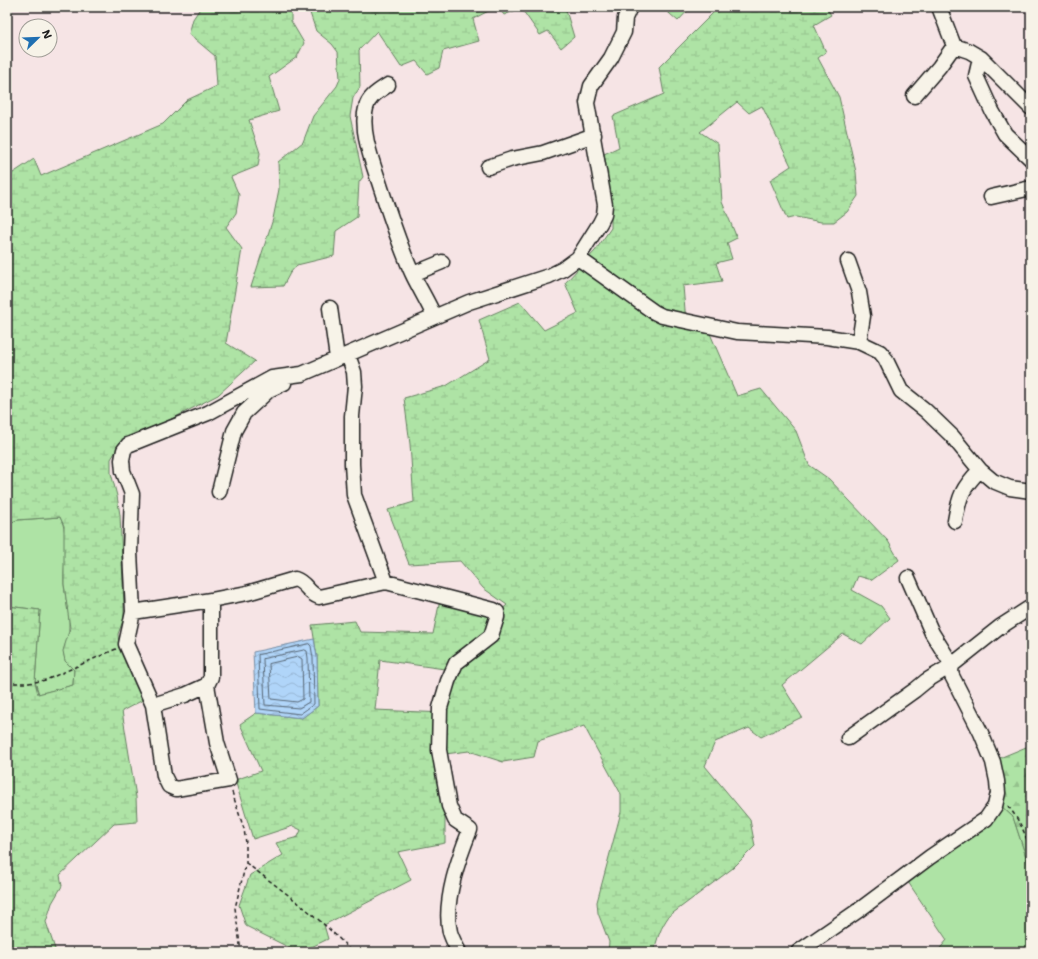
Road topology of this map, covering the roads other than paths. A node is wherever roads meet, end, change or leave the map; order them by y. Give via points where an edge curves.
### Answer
1 (630, 7) edge
2 (940, 7) edge
3 (954, 46) junction
4 (981, 58) junction
5 (388, 85) dead end
6 (914, 96) dead end
7 (1031, 108) edge
8 (594, 135) junction
9 (1031, 159) edge
10 (488, 167) dead end
11 (1031, 188) edge
12 (991, 197) dead end
13 (578, 258) junction
14 (848, 261) dead end
15 (442, 262) dead end
16 (413, 274) junction
17 (330, 308) dead end
18 (434, 316) junction
19 (859, 342) junction
20 (343, 356) junction
21 (302, 374) junction
22 (980, 470) junction
23 (1031, 491) edge
24 (220, 492) dead end
25 (955, 521) dead end
26 (908, 578) dead end
27 (386, 582) junction
28 (212, 600) junction
29 (1031, 607) edge
30 (133, 612) junction
31 (952, 665) junction
32 (207, 685) junction
33 (153, 705) junction
34 (848, 738) dead end
35 (459, 952) edge
36 (798, 952) edge

1 - 8 street via 625,18 624,32 588,94 587,103
2 - 3 street
3 - 4 street
3 - 6 street
4 - 7 street
4 - 9 street via 976,76 992,112 1005,134
5 - 16 street via 370,99 366,107 365,133 394,229
8 - 10 street via 543,153
8 - 13 street via 606,205 600,223
11 - 12 street
13 - 18 street via 550,276
13 - 19 street via 662,316 737,332 827,337
14 - 19 street via 860,292 863,316
15 - 16 street
16 - 18 street
17 - 20 street
18 - 20 street
19 - 22 street via 880,352 902,390 952,436
20 - 21 street
20 - 27 street via 354,372 354,495
21 - 24 street via 268,390 244,413 234,431
21 - 30 street via 272,378 208,413 128,445 124,450 123,471 132,494 130,552
22 - 23 street via 993,481 1010,488
22 - 25 street via 958,501
26 - 31 street via 932,633
27 - 28 street via 319,596 312,595 301,581 295,579
27 - 35 street via 497,612 491,636 456,663 440,708 439,750 449,806 455,820 470,830 459,857 449,902 450,932
28 - 30 street
28 - 32 street via 211,677
29 - 31 street via 1000,627
30 - 33 street via 126,644
31 - 34 street
31 - 36 street via 952,676 993,762 998,793 995,806 986,819
32 - 33 street
32 - 33 street via 218,744 229,780 176,789 169,786 164,776

